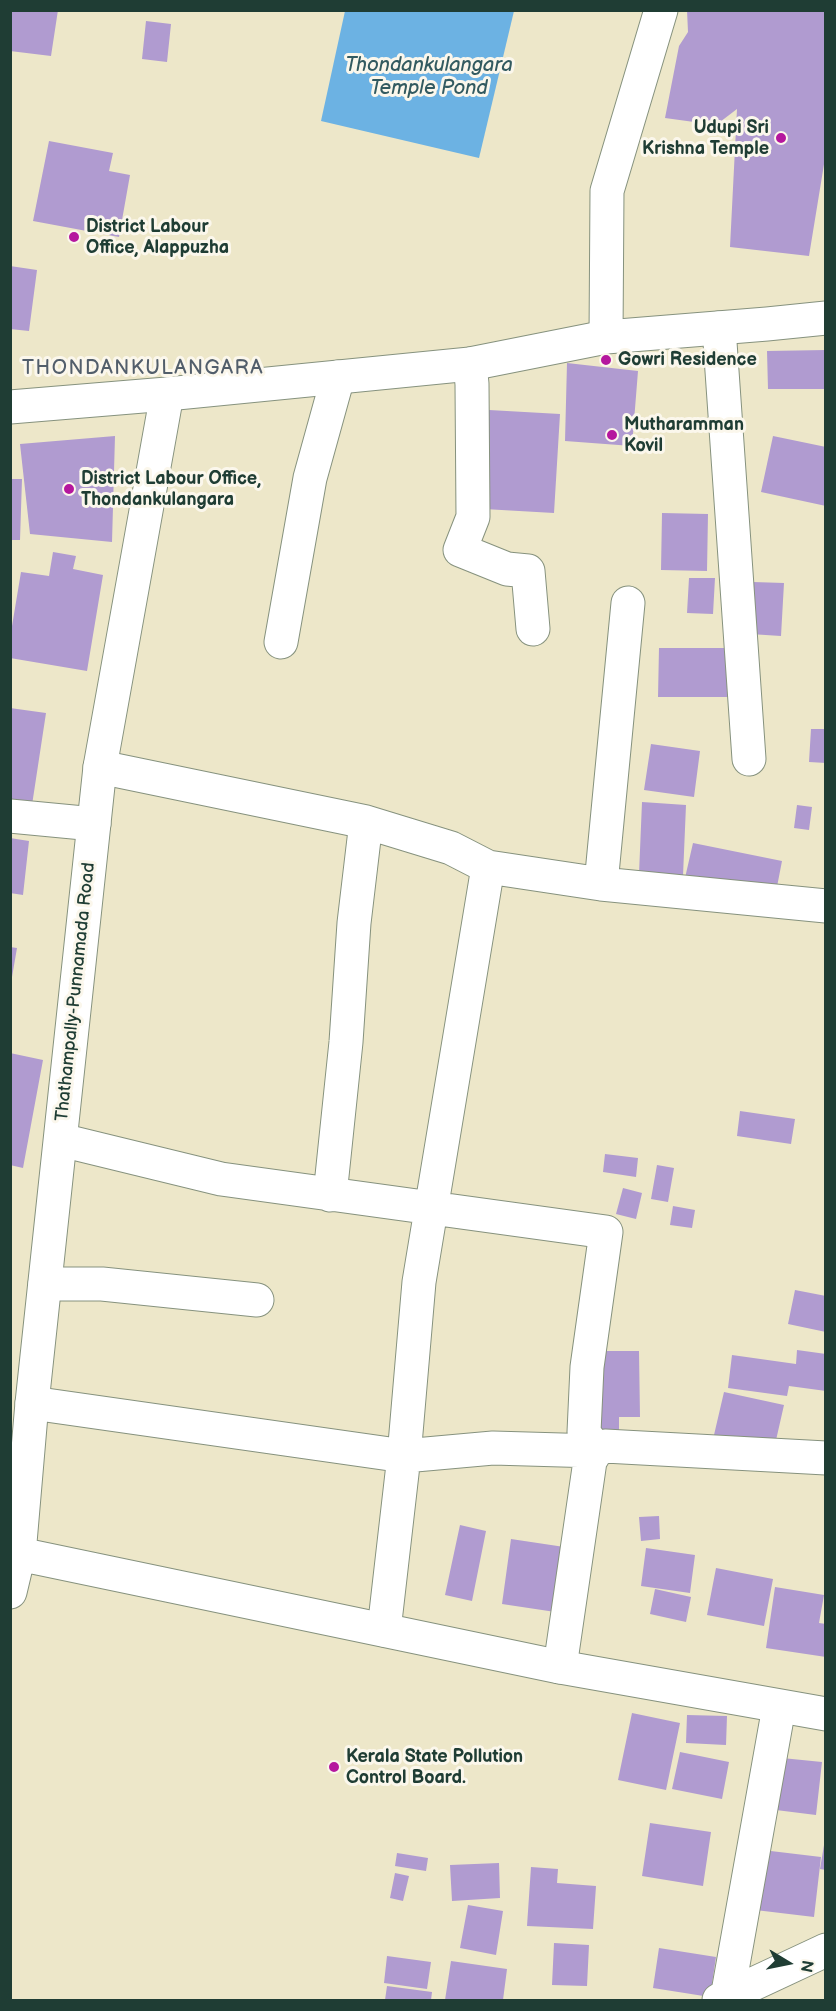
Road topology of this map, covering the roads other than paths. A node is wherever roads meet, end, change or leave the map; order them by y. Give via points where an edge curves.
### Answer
1 (661, 10) edge
2 (825, 318) edge
3 (719, 328) junction
4 (606, 337) junction
5 (470, 364) junction
6 (338, 377) junction
7 (167, 394) junction
8 (10, 407) edge
9 (628, 603) dead end
10 (533, 629) dead end
11 (281, 642) dead end
12 (749, 759) dead end
13 (100, 767) junction
14 (10, 816) edge
15 (366, 822) junction
16 (94, 824) junction
17 (488, 867) junction
18 (601, 884) junction
19 (825, 906) edge
20 (61, 1140) junction
21 (330, 1195) junction
22 (432, 1208) junction
23 (45, 1284) junction
24 (257, 1300) dead end
25 (32, 1402) junction
26 (19, 1443) edge
27 (596, 1451) junction
28 (404, 1456) junction
29 (825, 1458) edge
30 (19, 1554) junction
31 (10, 1592) edge
32 (384, 1630) junction
33 (560, 1667) junction
34 (779, 1707) junction
35 (825, 1714) edge
36 (825, 1950) edge
37 (723, 1999) edge

1 - 4 street via 607,191
2 - 3 street
3 - 4 street
3 - 12 street
4 - 5 street
5 - 6 street
5 - 10 street via 472,517 460,550 507,569 528,571
6 - 7 street
6 - 11 street via 310,478
7 - 8 street
7 - 13 street, Thathampally-Punnamada Road
9 - 18 street
13 - 15 street
13 - 16 street, Thathampally-Punnamada Road
14 - 16 street
15 - 17 street via 451,848
15 - 21 street
16 - 20 street, Thathampally-Punnamada Road
17 - 18 street
17 - 22 street
18 - 19 street
20 - 21 street via 221,1179
20 - 23 street, Thathampally-Punnamada Road
21 - 22 street
22 - 27 street via 606,1232 587,1367 584,1432
22 - 28 street via 419,1281
23 - 24 street via 102,1284
23 - 25 street, Thathampally-Punnamada Road
25 - 26 street, Thathampally-Punnamada Road
25 - 28 street
26 - 30 street, Thathampally-Punnamada Road
27 - 28 street via 493,1448
27 - 29 street via 605,1446
27 - 33 street via 590,1461
28 - 32 street
30 - 31 street, Thathampally-Punnamada Road
30 - 32 street
32 - 33 street
33 - 34 street
34 - 35 street
34 - 37 street
36 - 37 street

